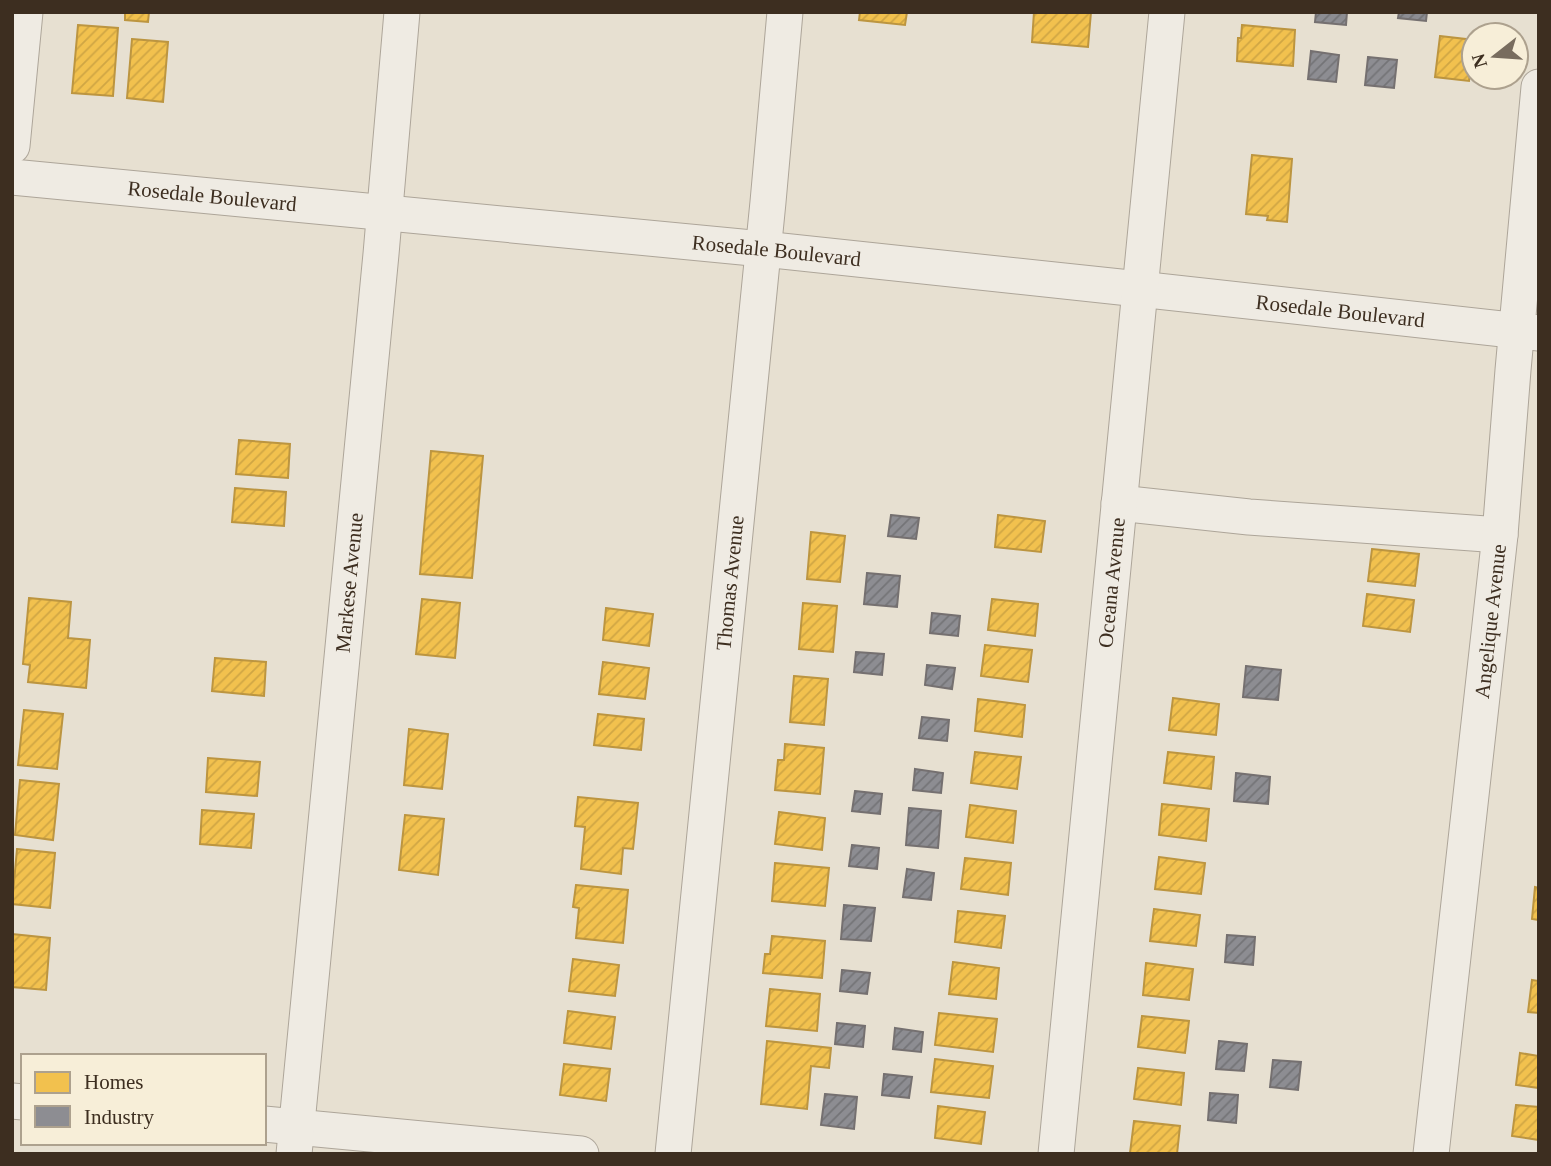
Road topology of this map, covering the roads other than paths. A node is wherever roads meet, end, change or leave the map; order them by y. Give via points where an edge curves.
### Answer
1 (25, 12) edge
2 (402, 12) edge
3 (785, 12) edge
4 (1167, 12) edge
5 (1539, 87) edge
6 (12, 146) edge
7 (12, 177) edge
8 (385, 214) junction
9 (762, 249) junction
10 (1139, 289) junction
11 (1528, 332) edge
12 (1119, 503) junction
13 (1500, 535) junction
14 (285, 1135) edge
15 (581, 1154) edge
16 (673, 1154) edge
17 (1056, 1154) edge
18 (1431, 1154) edge

1 - 6 street
2 - 8 street, Markese Avenue
3 - 9 street, Thomas Avenue
4 - 10 street, Oceana Avenue
5 - 11 street, Angelique Avenue
7 - 8 street, Rosedale Boulevard
8 - 9 street, Rosedale Boulevard
8 - 14 street, Markese Avenue
9 - 10 street, Rosedale Boulevard
9 - 16 street, Thomas Avenue
10 - 11 street, Rosedale Boulevard
10 - 12 street, Oceana Avenue
11 - 13 street, Angelique Avenue
12 - 13 street
12 - 17 street, Oceana Avenue
13 - 18 street, Angelique Avenue
14 - 15 street

